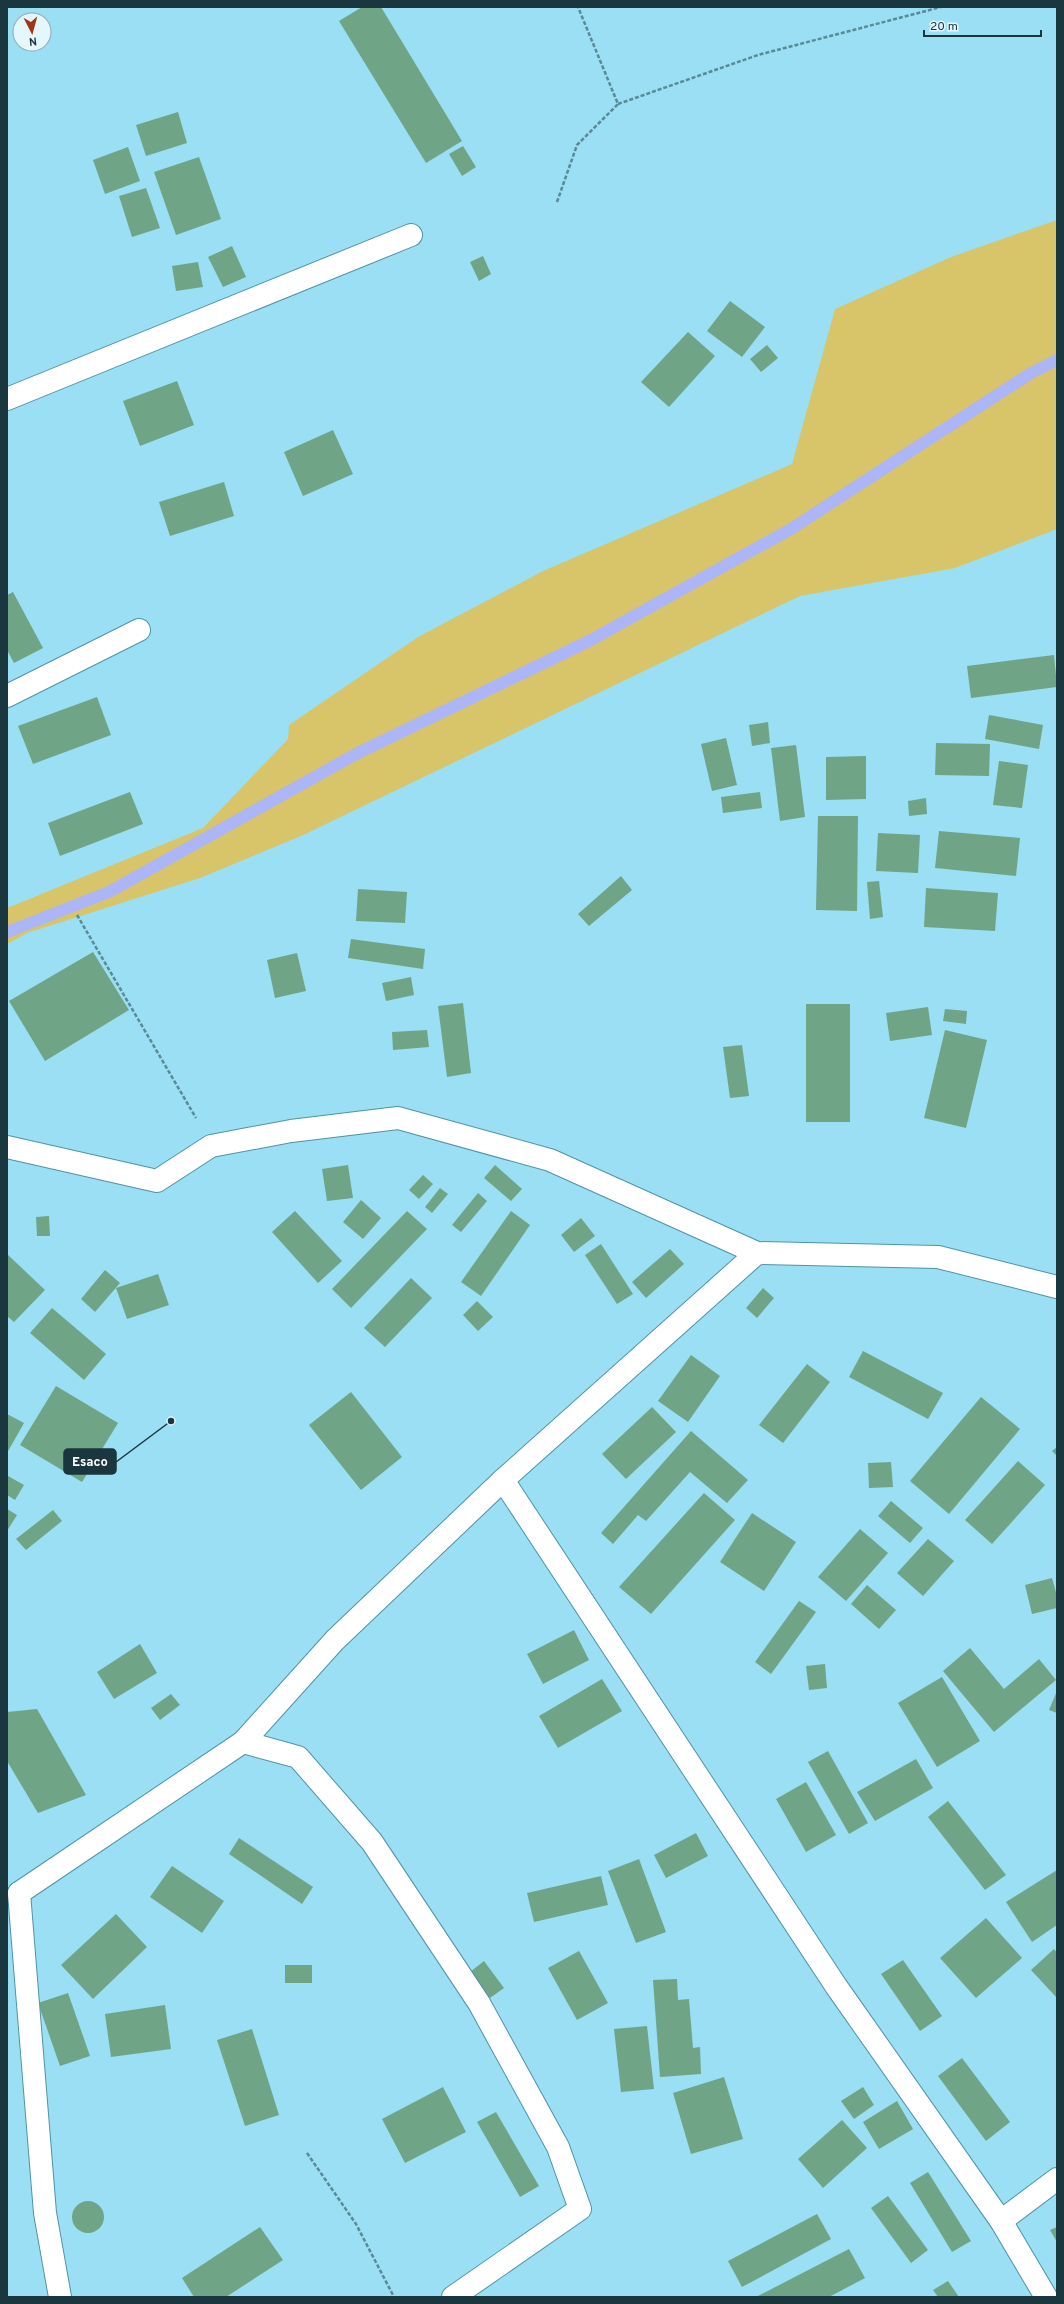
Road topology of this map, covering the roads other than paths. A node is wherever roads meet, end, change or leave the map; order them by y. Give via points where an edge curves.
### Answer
1 (411, 235) dead end
2 (7, 399) edge
3 (139, 630) dead end
4 (7, 696) edge
5 (7, 1147) edge
6 (757, 1253) junction
7 (1057, 1287) edge
8 (503, 1480) junction
9 (243, 1742) junction
10 (13, 1890) edge
11 (1057, 2179) edge
12 (1002, 2221) junction
13 (60, 2297) edge
14 (453, 2297) edge
15 (1046, 2297) edge

1 - 2 street
3 - 4 street
5 - 6 street via 157,1181 211,1146 291,1131 398,1118 550,1160
6 - 7 street via 938,1257
6 - 8 street
8 - 9 street via 335,1640
8 - 12 street via 836,1986
9 - 10 street
9 - 14 street via 298,1757 372,1842 479,2003 558,2147 580,2209
10 - 13 street via 45,2213
11 - 12 street
12 - 15 street

